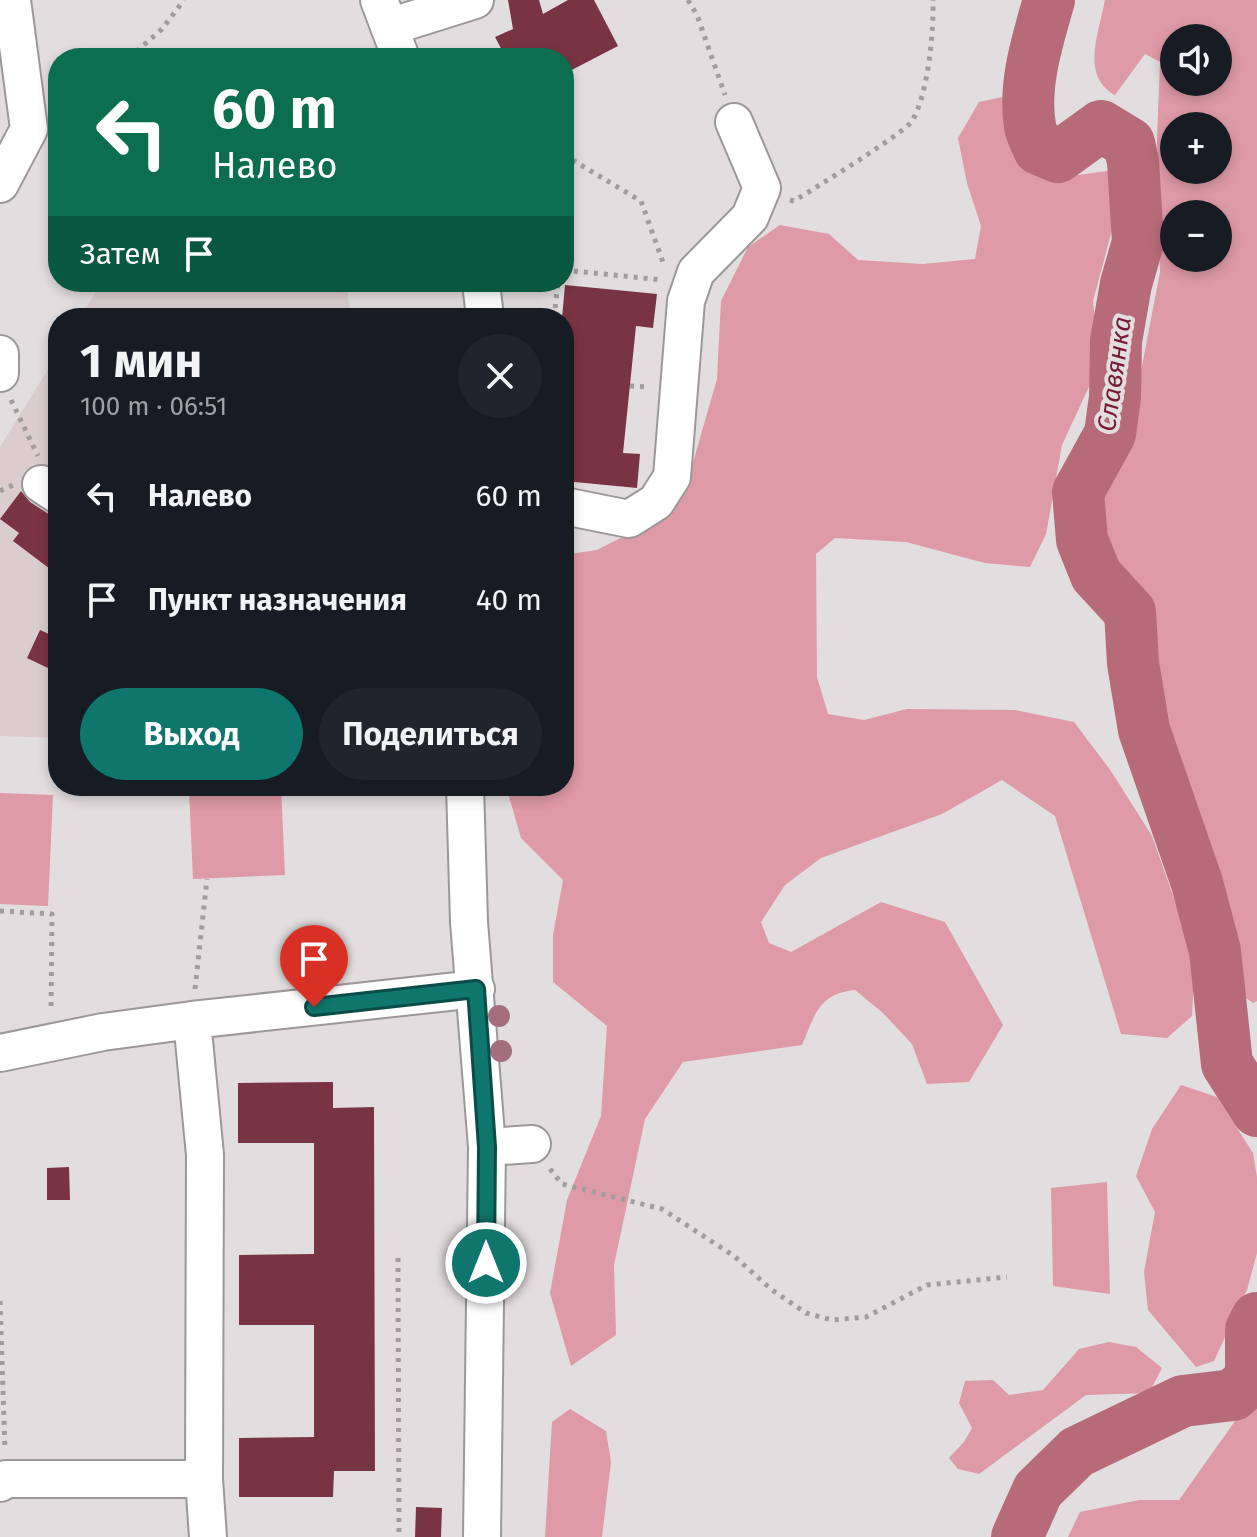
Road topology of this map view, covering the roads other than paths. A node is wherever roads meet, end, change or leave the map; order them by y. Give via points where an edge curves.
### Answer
1 (12, 0) edge
2 (475, 0) edge
3 (390, 28) edge
4 (734, 122) road end
5 (0, 184) edge
6 (0, 354) edge
7 (3, 381) edge
8 (574, 508) edge
9 (465, 796) edge
10 (476, 989) junction
11 (192, 1020) junction
12 (0, 1053) edge
13 (532, 1144) road end
14 (487, 1147) junction
15 (204, 1479) junction
16 (3, 1481) edge
17 (208, 1537) edge
18 (482, 1537) edge

1 - 5 street via 29,129
2 - 3 street
4 - 8 street via 762,188 750,217 696,272 686,301 672,477 656,502 629,519
6 - 7 street
9 - 10 street
10 - 11 street
10 - 14 street
11 - 12 street
11 - 15 street via 205,1155
13 - 14 street
14 - 18 street
15 - 16 street
15 - 17 street

